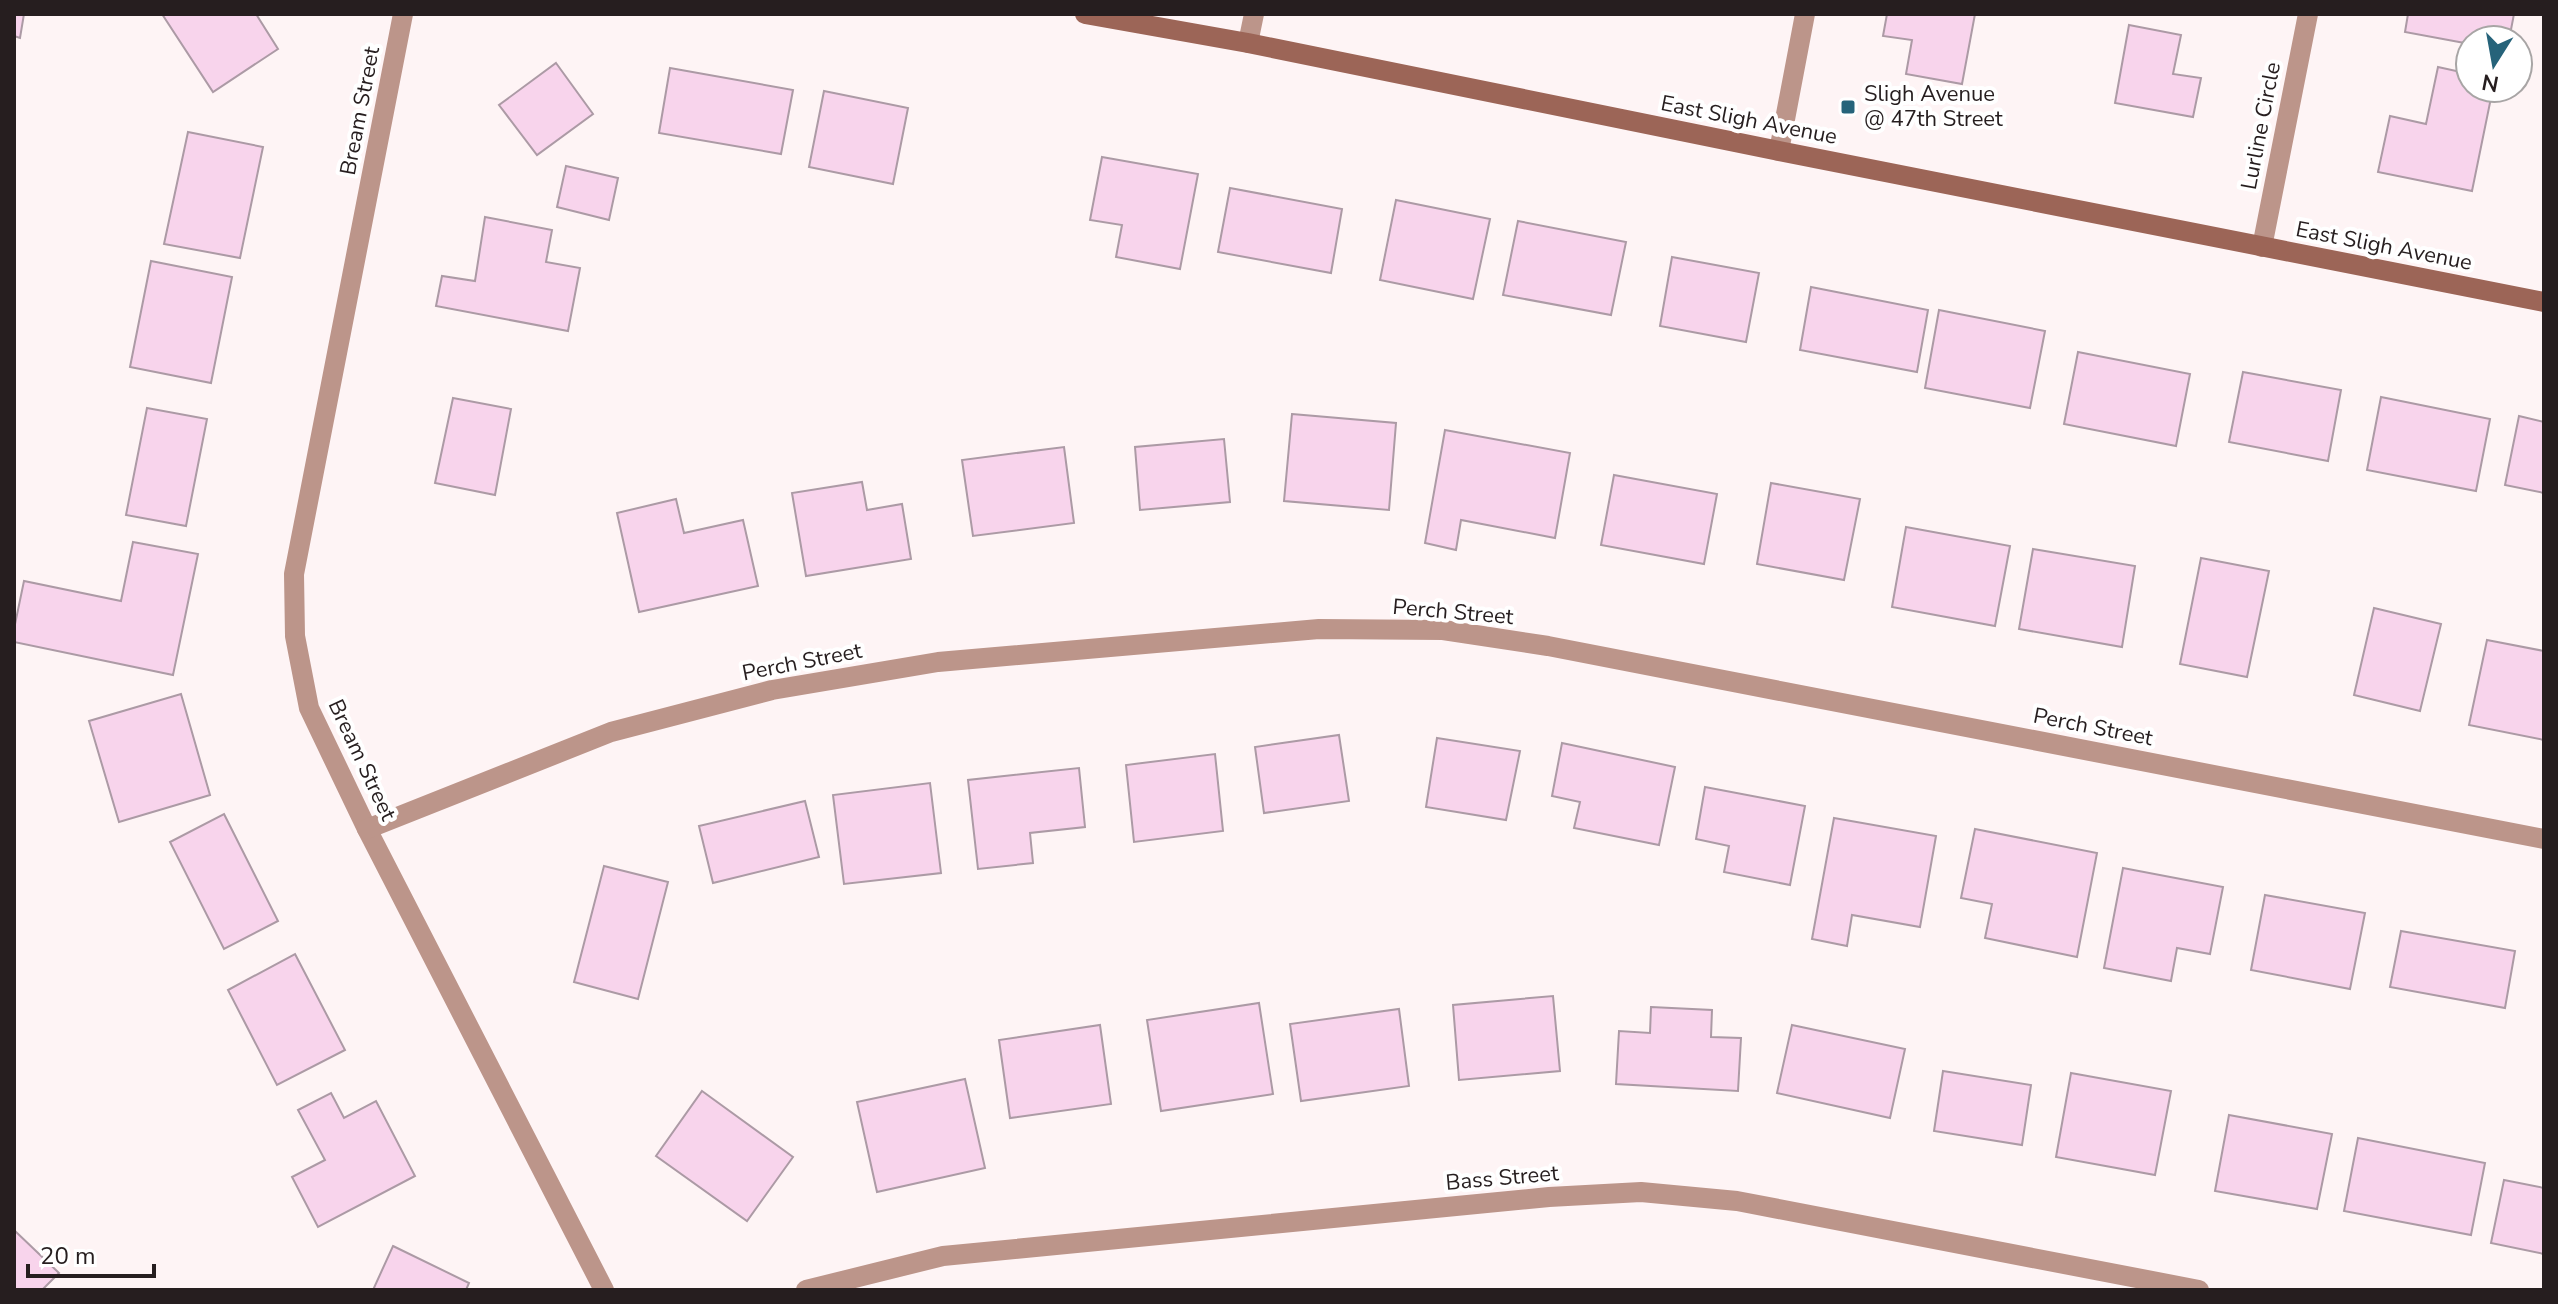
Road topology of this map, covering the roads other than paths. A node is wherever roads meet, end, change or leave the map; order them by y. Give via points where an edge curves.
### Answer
1 (403, 14) edge
2 (1085, 14) edge
3 (1254, 14) edge
4 (1805, 14) edge
5 (2308, 14) edge
6 (1248, 43) junction
7 (1779, 151) junction
8 (2262, 247) junction
9 (2544, 302) edge
10 (367, 829) junction
11 (2544, 839) edge
12 (604, 1290) edge
13 (806, 1290) edge
14 (2199, 1290) edge

1 - 10 street, Bream Street via 294,574 295,636 309,708
2 - 6 street, East Sligh Avenue
3 - 6 street
4 - 7 street
5 - 8 street, Lurline Circle
6 - 7 street, East Sligh Avenue
7 - 8 street, East Sligh Avenue
8 - 9 street, East Sligh Avenue
10 - 11 street, Perch Street via 611,732 772,690 938,662 1319,629 1443,630 1548,646
10 - 12 street, Bream Street
13 - 14 street, Bass Street via 943,1256 1641,1192 1737,1201

